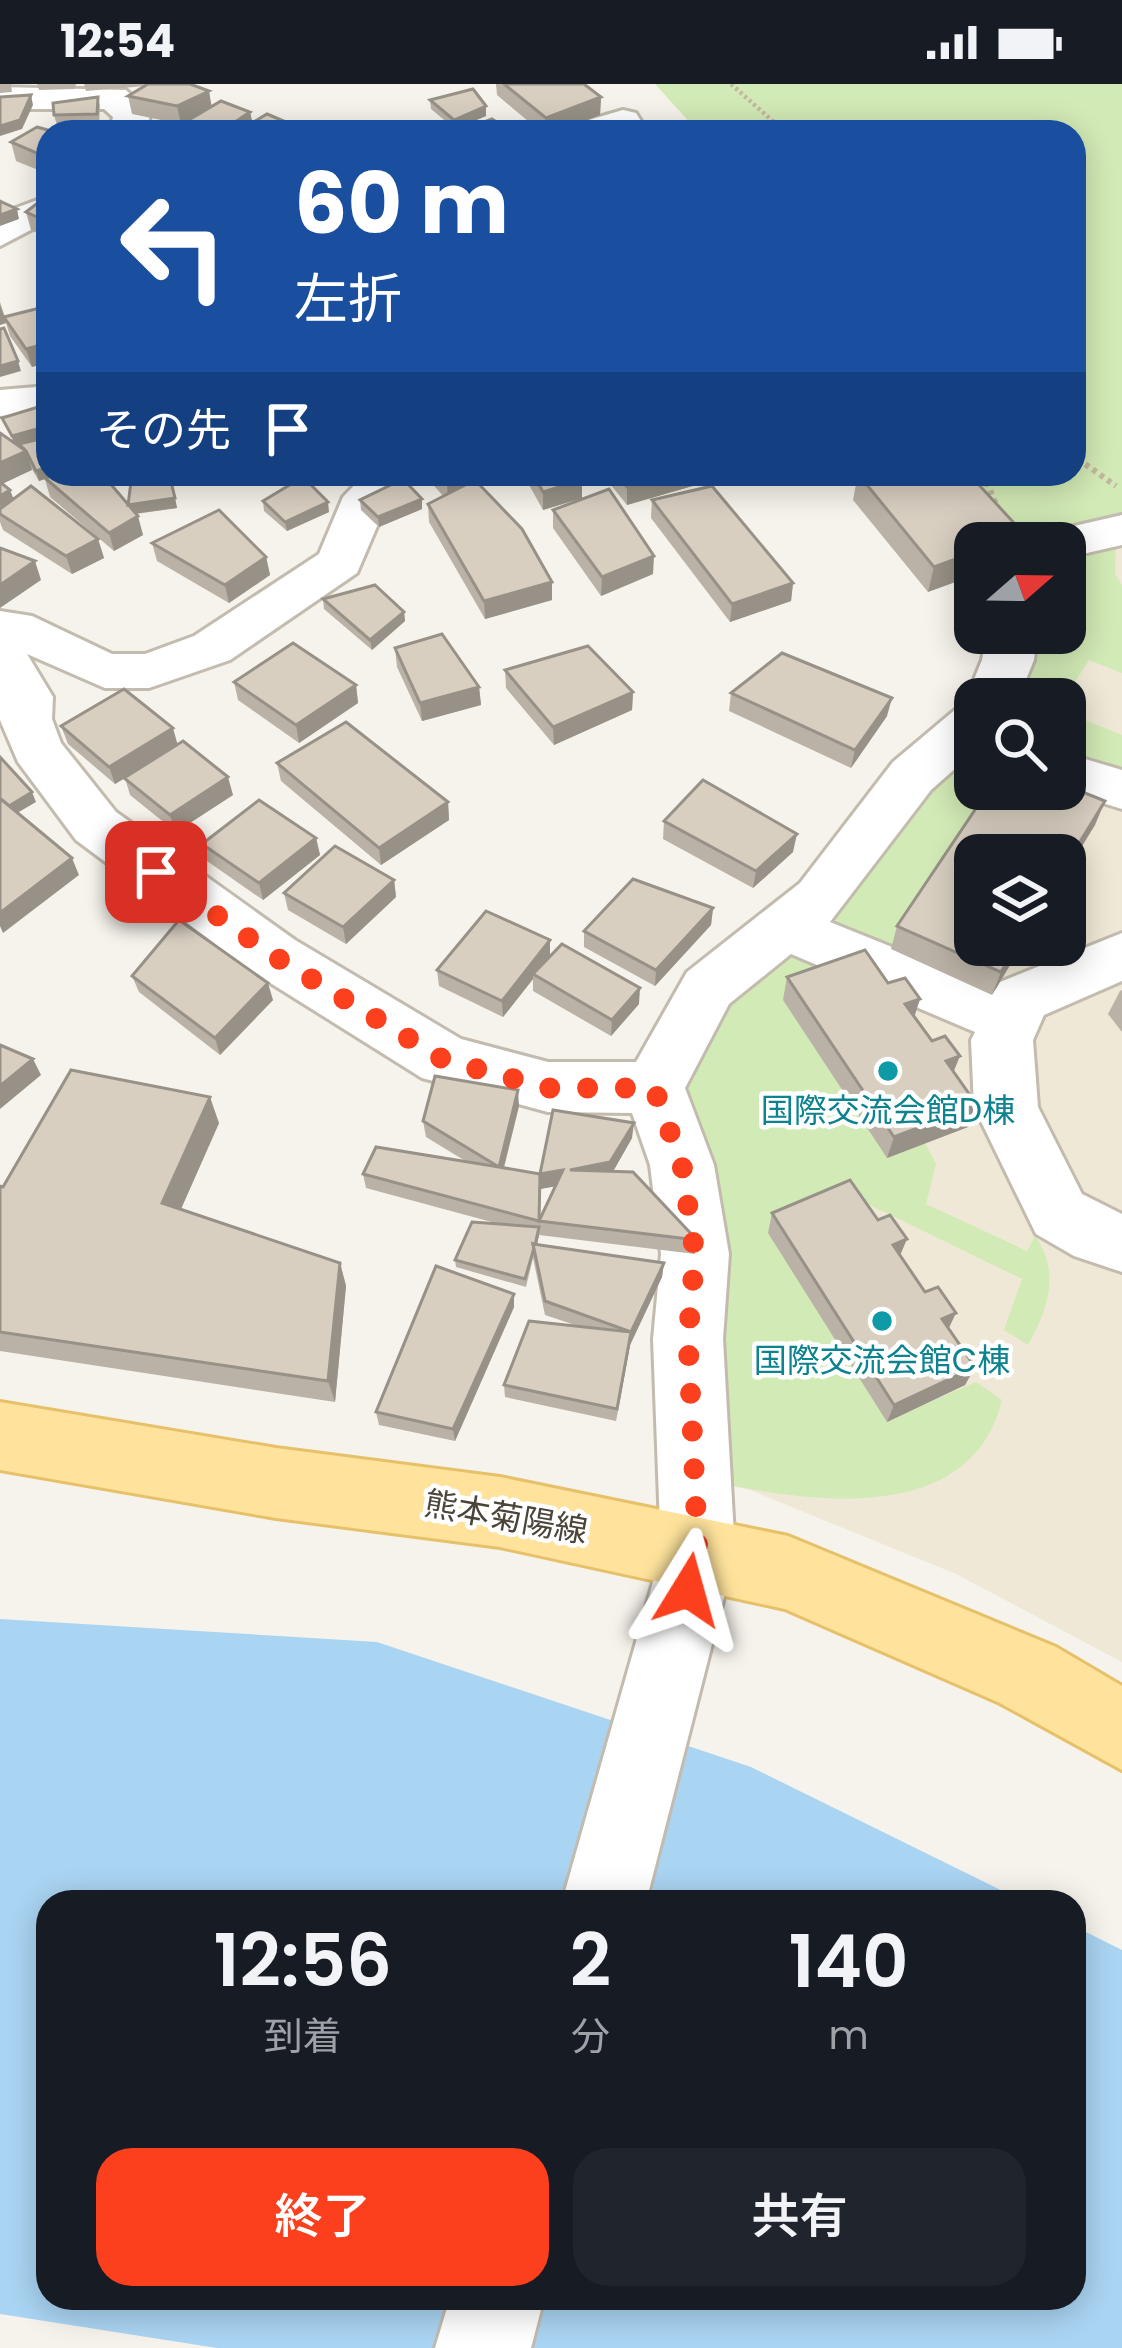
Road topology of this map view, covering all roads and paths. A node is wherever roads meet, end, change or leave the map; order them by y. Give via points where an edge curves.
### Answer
1 (730, 84) edge
2 (0, 98) edge
3 (131, 120) edge
4 (771, 120) edge
5 (36, 212) edge
6 (0, 234) edge
7 (36, 400) edge
8 (0, 403) edge
9 (1086, 464) edge
10 (379, 486) edge
11 (988, 486) edge
12 (1122, 490) edge
13 (1003, 522) edge
14 (1122, 530) edge
15 (1086, 539) edge
16 (0, 628) edge
17 (0, 652) edge
18 (954, 743) edge
19 (1086, 779) edge
20 (1122, 790) edge
21 (784, 927) junction
22 (1122, 956) edge
23 (1010, 1021) junction
24 (654, 1088) junction
25 (1122, 1243) edge
26 (0, 1436) edge
27 (698, 1553) junction
28 (1122, 1730) edge
29 (607, 1890) edge
30 (494, 2310) edge
31 (483, 2348) edge

1 - 4 path
2 - 3 street via 113,98
5 - 6 street
7 - 8 street
9 - 12 path
10 - 16 street via 366,497 340,562 212,648 148,671 105,671
11 - 13 path
14 - 15 street
17 - 24 street via 26,697 37,749 96,826 274,956 444,1060 548,1088
18 - 21 street via 912,776 820,898
19 - 20 street
21 - 23 street
21 - 24 street via 708,988
22 - 23 street via 1021,999
23 - 25 street via 1002,1040 1006,1107 1032,1162 1059,1214
24 - 27 street via 682,1165 695,1254 688,1339
26 - 27 main road, 熊本菊陽線 via 500,1512
27 - 28 main road, 熊本菊陽線 via 810,1582 1028,1675
27 - 29 street
30 - 31 street

